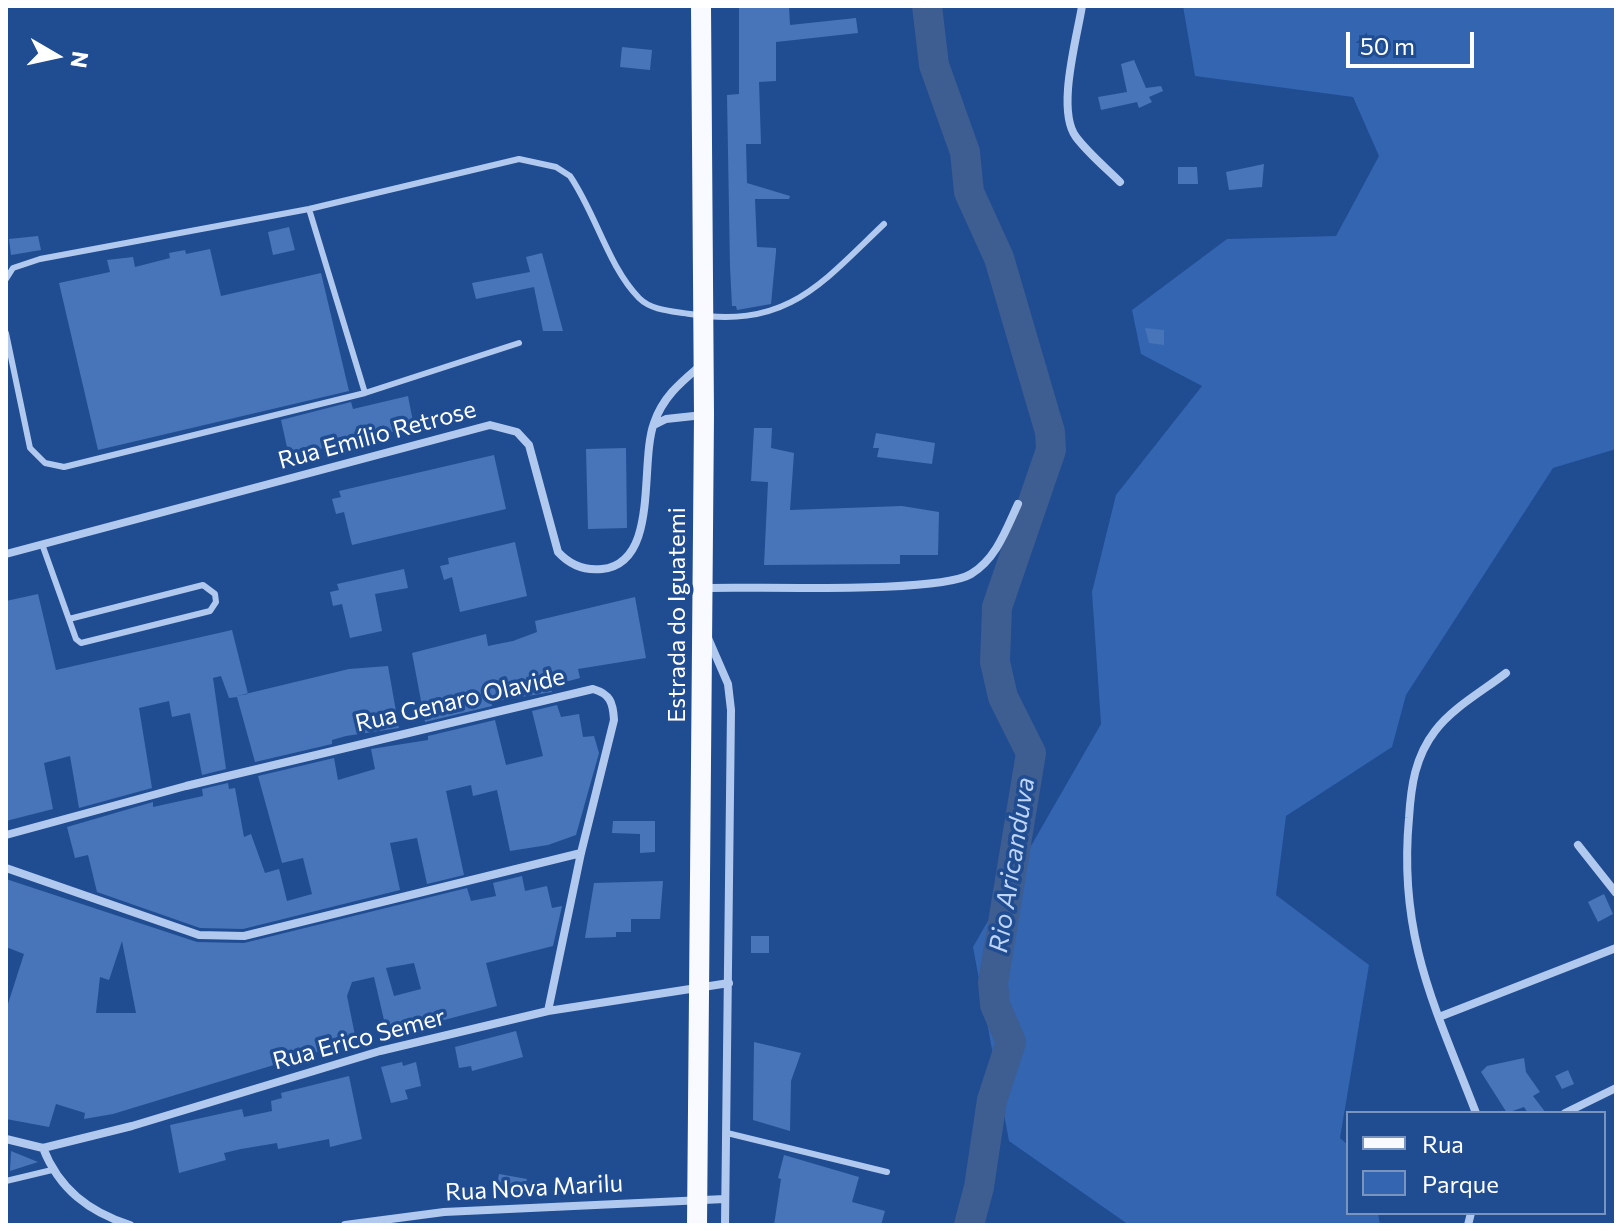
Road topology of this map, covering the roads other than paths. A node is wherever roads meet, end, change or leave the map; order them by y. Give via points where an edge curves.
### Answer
1 (701, 6) edge
2 (1082, 6) edge
3 (1120, 182) dead end
4 (309, 209) junction
5 (884, 224) dead end
6 (6, 279) edge
7 (703, 316) junction
8 (6, 333) edge
9 (519, 343) dead end
10 (704, 363) junction
11 (365, 393) junction
12 (704, 415) junction
13 (653, 425) junction
14 (1018, 504) dead end
15 (42, 544) junction
16 (6, 554) edge
17 (703, 588) junction
18 (69, 619) junction
19 (703, 628) junction
20 (1506, 673) dead end
21 (6, 835) edge
22 (1578, 845) dead end
23 (581, 853) junction
24 (6, 868) edge
25 (1616, 893) edge
26 (1616, 948) edge
27 (729, 983) junction
28 (699, 989) junction
29 (548, 1011) junction
30 (1439, 1017) junction
31 (1616, 1088) edge
32 (1475, 1111) edge
33 (1569, 1111) edge
34 (727, 1133) junction
35 (6, 1139) edge
36 (43, 1148) junction
37 (52, 1170) junction
38 (887, 1172) dead end
39 (6, 1181) edge
40 (725, 1199) junction
41 (698, 1200) junction
42 (100, 1215) junction
43 (96, 1225) edge
44 (130, 1225) edge
45 (345, 1225) edge
46 (697, 1225) edge
47 (725, 1225) edge

1 - 7 main road, Estrada do Iguatemi
2 - 3 street via 1067,101 1069,121 1075,136
4 - 6 lane via 40,259 13,268
4 - 7 lane via 519,159 539,161 570,176 627,284 642,301 653,308
4 - 11 lane
5 - 7 lane via 802,298 764,314
7 - 10 main road, Estrada do Iguatemi
8 - 11 lane via 30,448 54,465 81,465
9 - 11 lane
10 - 12 main road, Estrada do Iguatemi
10 - 13 street, Rua Emílio Retrose via 674,388
12 - 13 street
12 - 17 main road, Estrada do Iguatemi
13 - 15 street, Rua Emílio Retrose via 635,547 617,566 603,569 574,566 558,552 529,445 517,432 490,425
14 - 17 street via 990,557 962,579
15 - 16 street, Rua Emílio Retrose
15 - 18 lane
17 - 19 main road, Estrada do Iguatemi
18 - 18 lane via 76,639 89,642 210,611 215,594 203,585
19 - 27 street via 728,684 731,710
19 - 28 main road, Estrada do Iguatemi
20 - 30 street via 1436,729 1412,785 1406,903 1421,971
21 - 23 street, Rua Genaro Olavide via 186,786 593,689 610,697 614,720
22 - 25 street
23 - 24 street via 244,936 199,935
23 - 29 street, Rua Genaro Olavide
26 - 30 street
27 - 28 street, Rua Erico Semer
27 - 34 street
28 - 29 street, Rua Erico Semer
28 - 41 main road, Estrada do Iguatemi
29 - 36 street, Rua Erico Semer via 380,1051
30 - 32 street
31 - 33 street
34 - 38 lane
34 - 40 street
35 - 36 street, Rua Erico Semer
36 - 37 street
37 - 39 lane
37 - 42 street
40 - 41 street, Rua Nova Marilu
40 - 47 street
41 - 45 street, Rua Nova Marilu via 444,1212
41 - 46 main road, Estrada do Iguatemi
42 - 43 street
42 - 44 street

